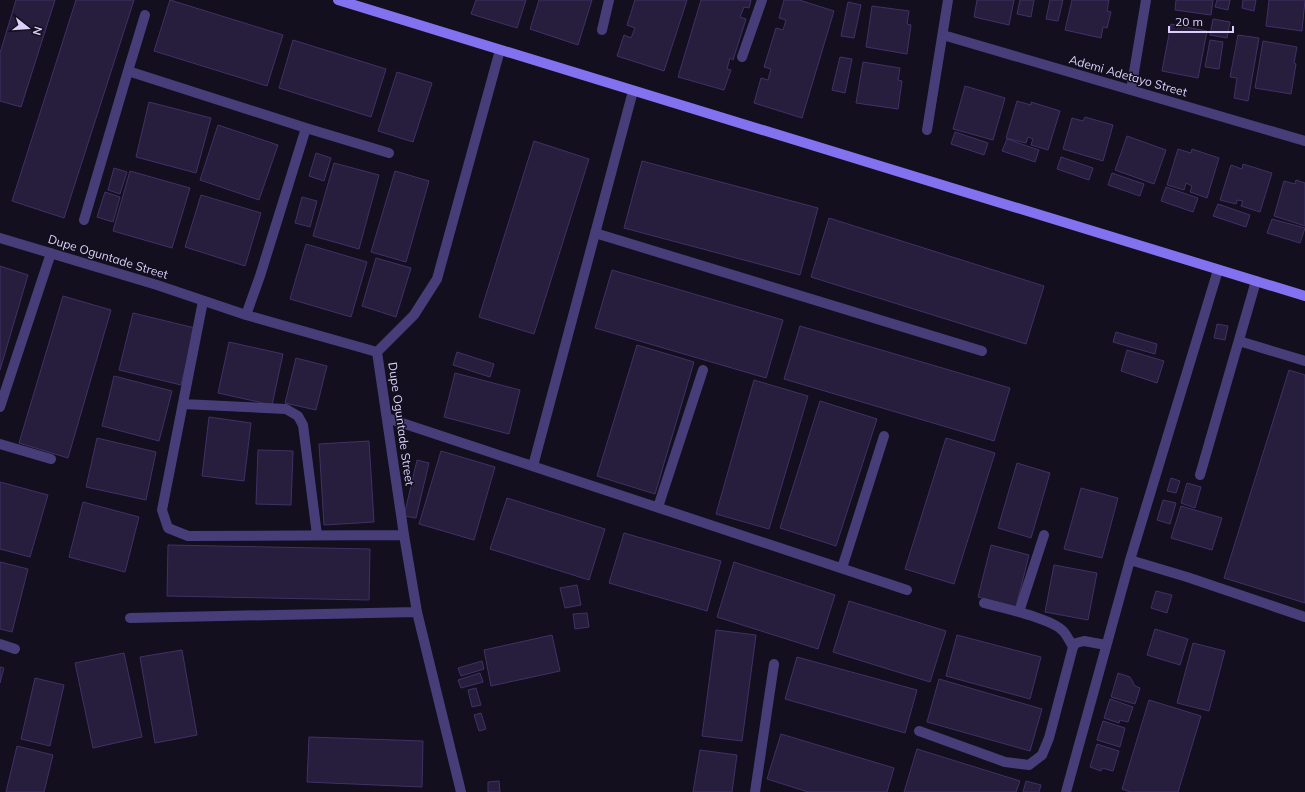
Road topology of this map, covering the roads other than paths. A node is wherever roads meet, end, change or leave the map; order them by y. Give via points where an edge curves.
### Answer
1 (338, 0) edge
2 (609, 0) edge
3 (762, 0) edge
4 (948, 0) edge
5 (1146, 0) edge
6 (145, 15) dead end
7 (602, 30) dead end
8 (943, 35) junction
9 (500, 50) junction
10 (742, 57) dead end
11 (128, 72) junction
12 (1130, 90) junction
13 (633, 91) junction
14 (306, 128) junction
15 (927, 130) dead end
16 (1305, 141) edge
17 (389, 153) dead end
18 (84, 220) dead end
19 (595, 233) junction
20 (0, 238) edge
21 (51, 253) junction
22 (1218, 270) junction
23 (1256, 281) junction
24 (1305, 296) edge
25 (203, 301) junction
26 (246, 315) junction
27 (1239, 341) junction
28 (982, 351) dead end
29 (377, 352) junction
30 (1305, 361) edge
31 (704, 370) dead end
32 (183, 404) junction
33 (0, 408) edge
34 (387, 418) junction
35 (884, 436) dead end
36 (0, 444) edge
37 (51, 459) dead end
38 (533, 466) junction
39 (1200, 475) dead end
40 (658, 507) junction
41 (317, 535) junction
42 (404, 535) junction
43 (1044, 535) dead end
44 (1130, 560) junction
45 (842, 568) junction
46 (907, 590) dead end
47 (984, 603) dead end
48 (417, 612) junction
49 (1019, 612) junction
50 (1305, 617) edge
51 (130, 618) dead end
52 (0, 644) edge
53 (1106, 645) junction
54 (1073, 647) junction
55 (15, 649) dead end
56 (774, 664) dead end
57 (919, 731) dead end
58 (461, 792) edge
59 (755, 792) edge
60 (1066, 792) edge

1 - 9 street
2 - 7 street
3 - 10 street
4 - 8 street
5 - 12 street
6 - 11 street
8 - 12 street, Ademi Adetayo Street
8 - 15 street
9 - 13 street
9 - 29 street via 437,279 414,315
11 - 14 street
11 - 18 street
12 - 16 street, Ademi Adetayo Street
13 - 19 street
13 - 22 street
14 - 17 street
14 - 26 street
19 - 28 street
19 - 38 street
20 - 21 street, Dupe Oguntade Street
21 - 25 street, Dupe Oguntade Street
21 - 33 street
22 - 23 street
22 - 44 street
23 - 24 street
23 - 27 street
25 - 26 street, Dupe Oguntade Street
25 - 32 street
26 - 29 street, Dupe Oguntade Street
27 - 30 street
27 - 39 street
29 - 34 street, Dupe Oguntade Street
31 - 40 street
32 - 41 street via 286,410 298,416 303,425
32 - 41 street via 162,510 168,528 188,536
34 - 38 street
34 - 42 street, Dupe Oguntade Street
35 - 45 street
36 - 37 street
38 - 40 street
40 - 45 street
41 - 42 street
42 - 48 street, Dupe Oguntade Street
43 - 49 street
44 - 50 street
44 - 53 street
45 - 46 street
47 - 49 street
48 - 51 street
48 - 58 street, Dupe Oguntade Street
49 - 54 street via 1054,624 1063,631
52 - 55 street
53 - 54 street via 1084,641 1076,643
53 - 60 street
54 - 57 street via 1049,738 1042,755 1030,765 1005,762
56 - 59 street

